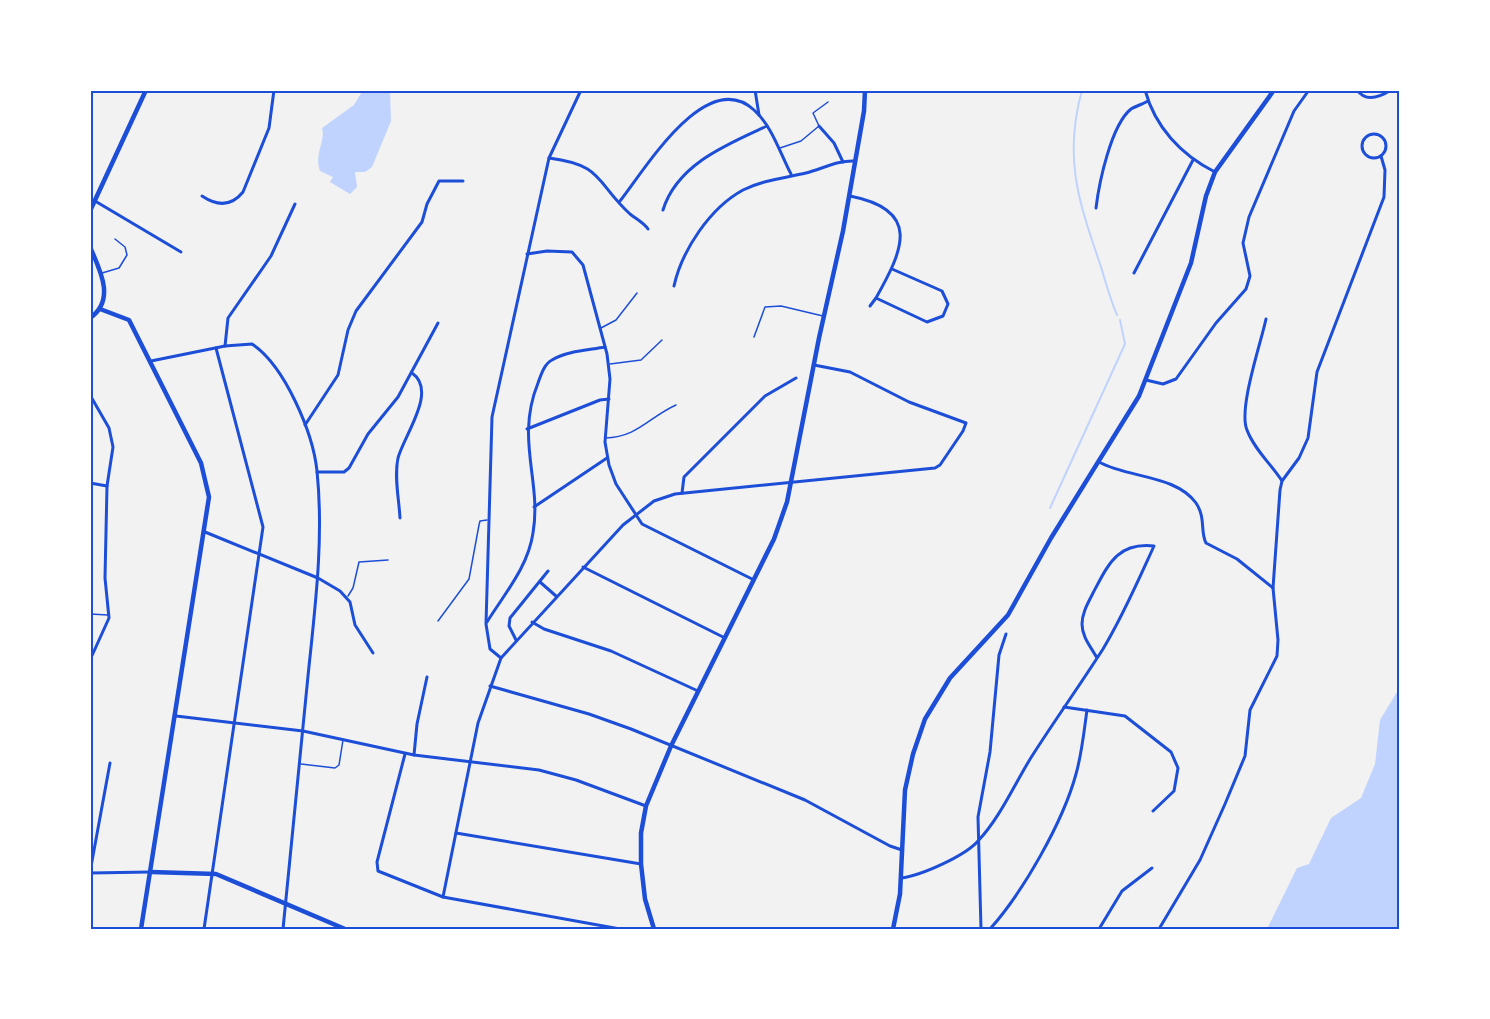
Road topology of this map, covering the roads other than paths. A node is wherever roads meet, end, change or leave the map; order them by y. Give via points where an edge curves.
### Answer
1 (146, 90) edge
2 (274, 90) edge
3 (581, 90) edge
4 (755, 90) edge
5 (865, 90) edge
6 (1145, 90) edge
7 (1274, 90) edge
8 (1309, 90) edge
9 (1357, 90) edge
10 (1391, 90) edge
11 (1148, 101) junction
12 (828, 102) dead end
13 (759, 115) junction
14 (767, 126) junction
15 (819, 126) junction
16 (778, 149) junction
17 (1381, 156) junction
18 (549, 158) junction
19 (1193, 160) junction
20 (855, 161) junction
21 (843, 162) junction
22 (1215, 172) junction
23 (790, 174) junction
24 (463, 181) dead end
25 (202, 196) dead end
26 (850, 196) junction
27 (94, 201) junction
28 (620, 201) junction
29 (294, 204) dead end
30 (1096, 208) dead end
31 (663, 210) dead end
32 (90, 211) edge
33 (648, 229) dead end
34 (115, 239) dead end
35 (90, 247) edge
36 (181, 252) dead end
37 (527, 254) junction
38 (892, 269) junction
39 (101, 273) junction
40 (1134, 273) dead end
41 (674, 286) dead end
42 (637, 292) dead end
43 (876, 298) junction
44 (870, 306) dead end
45 (100, 309) junction
46 (824, 316) junction
47 (90, 318) edge
48 (1266, 319) dead end
49 (438, 323) dead end
50 (600, 328) junction
51 (754, 337) dead end
52 (662, 340) dead end
53 (225, 346) junction
54 (605, 347) junction
55 (216, 348) junction
56 (151, 361) junction
57 (609, 363) junction
58 (814, 365) junction
59 (412, 373) junction
60 (796, 378) dead end
61 (1146, 380) junction
62 (90, 395) edge
63 (609, 399) junction
64 (676, 405) dead end
65 (305, 425) junction
66 (527, 429) junction
67 (605, 438) junction
68 (607, 458) junction
69 (1099, 462) junction
70 (317, 472) junction
71 (1282, 481) junction
72 (90, 483) edge
73 (791, 483) junction
74 (107, 486) junction
75 (682, 493) junction
76 (534, 507) junction
77 (637, 514) junction
78 (400, 518) dead end
79 (488, 519) junction
80 (205, 532) junction
81 (261, 555) junction
82 (388, 560) dead end
83 (583, 567) junction
84 (548, 571) dead end
85 (318, 578) junction
86 (754, 580) junction
87 (540, 582) junction
88 (1273, 588) junction
89 (556, 596) junction
90 (347, 597) junction
91 (90, 614) edge
92 (109, 615) junction
93 (438, 621) dead end
94 (532, 622) junction
95 (486, 624) junction
96 (1006, 634) dead end
97 (725, 638) junction
98 (516, 640) junction
99 (373, 653) dead end
100 (501, 658) junction
101 (1097, 658) junction
102 (90, 660) edge
103 (427, 677) dead end
104 (490, 686) junction
105 (698, 691) junction
106 (1064, 707) junction
107 (1087, 710) junction
108 (176, 716) junction
109 (234, 724) junction
110 (303, 731) junction
111 (343, 739) junction
112 (671, 746) junction
113 (405, 754) junction
114 (414, 755) junction
115 (470, 760) junction
116 (110, 763) dead end
117 (301, 764) junction
118 (646, 806) junction
119 (1153, 811) dead end
120 (456, 833) junction
121 (978, 843) junction
122 (902, 850) junction
123 (641, 864) junction
124 (1152, 868) dead end
125 (151, 872) junction
126 (90, 873) edge
127 (211, 873) junction
128 (901, 879) junction
129 (443, 897) junction
130 (285, 904) junction
131 (141, 929) edge
132 (204, 929) edge
133 (283, 929) edge
134 (345, 929) edge
135 (620, 929) edge
136 (654, 929) edge
137 (893, 929) edge
138 (981, 929) edge
139 (990, 929) edge
140 (1099, 929) edge
141 (1159, 929) edge

1 - 27 street
2 - 25 street via 269,128 243,192 226,204
3 - 18 street
4 - 13 street
5 - 20 street
6 - 11 street
7 - 22 street
8 - 61 street via 1294,111 1249,217 1244,243 1250,276 1246,289 1216,322 1176,379 1163,384
9 - 10 street via 1368,98
11 - 19 street via 1168,138
11 - 30 street via 1128,112 1116,135 1101,174
12 - 15 lane via 813,113
13 - 14 street
13 - 28 street via 743,102 730,99 702,109 656,149
14 - 16 street
14 - 31 street via 701,160 674,189
15 - 16 lane via 801,141
15 - 21 street via 834,143
16 - 23 street
17 - 17 street via 1385,150 1383,138 1367,136 1362,145 1364,153 1370,158
17 - 71 street via 1384,197 1317,372 1308,438
18 - 28 street via 583,164
18 - 37 street
19 - 22 street
19 - 40 street
20 - 21 street
20 - 26 street
21 - 23 street
22 - 61 street via 1191,263
23 - 41 street via 746,189 725,202 689,248 677,270
24 - 65 street via 439,181 435,186 422,222 356,311 338,375
26 - 38 street via 885,209 898,223 902,234
26 - 46 street
27 - 32 street
27 - 36 street
28 - 33 street
29 - 53 street via 271,256 228,318
34 - 39 lane via 125,247 127,255 119,268
35 - 39 street
37 - 50 street via 563,250 579,258
37 - 79 street via 492,417
38 - 43 street
38 - 43 street via 942,291 948,304 945,313 940,319 927,322
39 - 45 street via 105,293
42 - 50 lane via 616,320
43 - 44 street
45 - 47 street
45 - 56 street via 129,320
46 - 51 lane via 781,306 765,307
46 - 58 street
48 - 71 street via 1252,372 1245,424
49 - 59 street
50 - 54 street
52 - 57 lane via 641,360
53 - 55 street
53 - 65 street via 252,344 261,351 280,376
54 - 57 street
54 - 66 street via 550,361 533,394
55 - 56 street
55 - 81 street via 261,510
56 - 80 street via 204,471 209,496
57 - 63 street
58 - 73 street
58 - 73 street via 850,372 909,402 966,423 935,468
59 - 70 street via 349,468 344,472
59 - 78 street via 419,378 421,388 418,412 399,458
60 - 75 street via 756,404 684,477
61 - 69 street
62 - 74 street via 113,440
63 - 66 street
63 - 67 street
64 - 67 lane via 658,414 644,428
65 - 70 street
66 - 76 street
67 - 68 street
68 - 76 street
68 - 77 street via 616,484
69 - 88 street via 1186,493 1203,517 1206,543 1237,559
69 - 122 street via 1008,615 950,678 926,719 908,769
70 - 85 street
71 - 88 street
72 - 74 street
73 - 75 street
73 - 86 street via 783,515
74 - 92 street via 105,578
75 - 77 street via 660,498
76 - 95 street via 527,558
77 - 83 street via 611,535
77 - 86 street via 642,524
79 - 93 lane via 479,522 469,579
79 - 95 street
80 - 81 street
80 - 108 street
81 - 85 street
81 - 109 street
82 - 90 lane via 359,562
83 - 89 street
83 - 97 street
84 - 87 street
85 - 90 street
85 - 110 street
86 - 97 street
87 - 89 street
87 - 98 street via 510,620
88 - 141 street via 1277,656 1250,710 1245,756 1200,860
89 - 94 street
90 - 99 street via 355,625
91 - 92 lane
92 - 102 street
94 - 98 street
94 - 105 street via 611,651
95 - 100 street via 490,649
96 - 121 street via 999,655 990,752 979,803
97 - 105 street
98 - 100 street
100 - 104 street
101 - 101 street via 1126,608 1154,546 1135,546 1121,552 1099,583 1082,622
101 - 106 street
103 - 114 street
104 - 112 street via 589,714
104 - 115 street
105 - 112 street
106 - 107 street
106 - 121 street
107 - 119 street via 1132,720 1174,756 1178,768 1174,791
107 - 139 street via 1078,766 1066,801 1019,890
108 - 109 street
108 - 125 street
109 - 110 street
109 - 127 street
110 - 111 street
110 - 117 street
111 - 113 street
111 - 117 lane via 339,765 335,768
112 - 118 street
112 - 122 street via 805,800
113 - 114 street
113 - 129 street via 377,869
114 - 115 street
115 - 118 street via 555,773
115 - 120 street
116 - 126 street
117 - 130 street
118 - 123 street
120 - 123 street
120 - 129 street
121 - 128 street via 924,873
121 - 138 street
122 - 128 street
123 - 136 street
124 - 140 street via 1122,891
125 - 126 street
125 - 127 street
125 - 131 street
127 - 130 street
127 - 132 street
128 - 137 street
129 - 135 street
130 - 133 street
130 - 134 street

